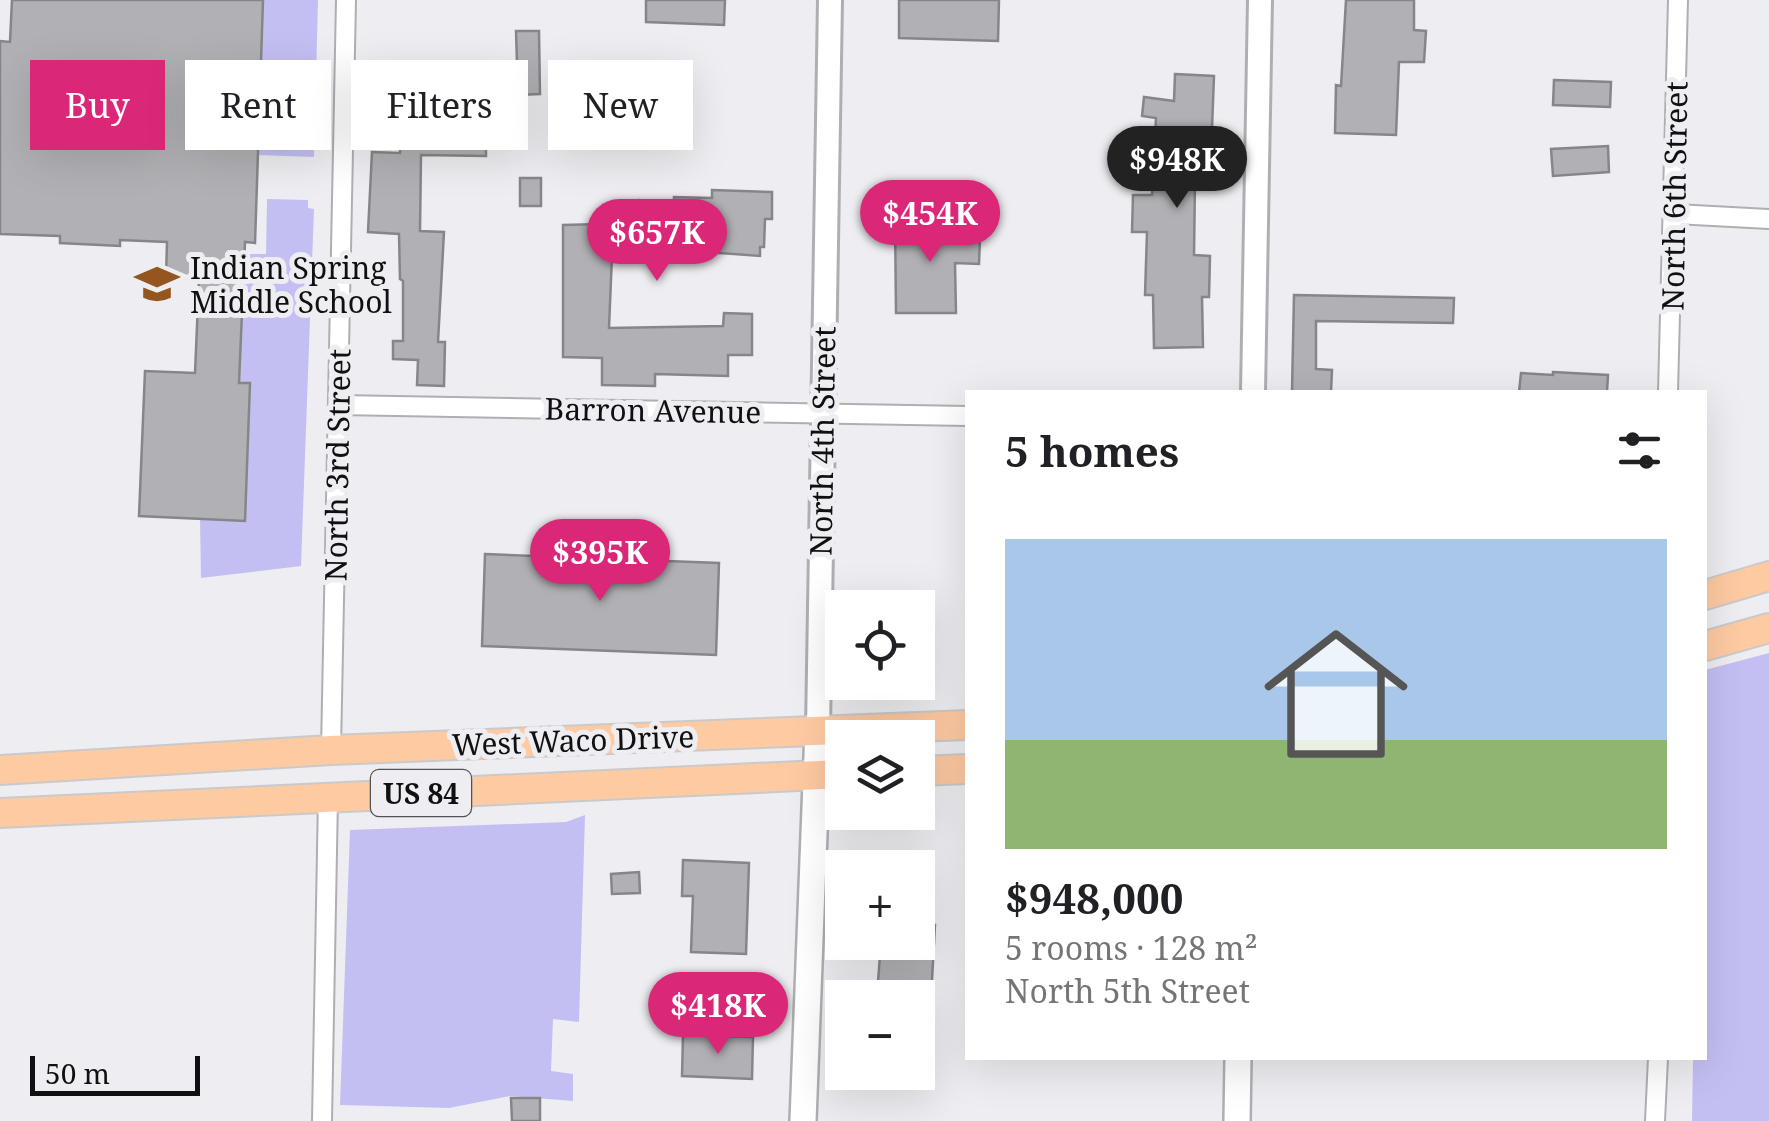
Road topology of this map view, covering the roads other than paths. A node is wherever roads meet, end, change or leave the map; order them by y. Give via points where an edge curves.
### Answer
1 (346, 0) edge
2 (830, 0) edge
3 (1260, 0) edge
4 (1678, 0) edge
5 (1675, 214) junction
6 (1769, 219) edge
7 (1253, 390) edge
8 (1668, 390) edge
9 (338, 405) junction
10 (821, 413) junction
11 (965, 416) edge
12 (1769, 576) edge
13 (1707, 594) edge
14 (1769, 628) edge
15 (1707, 645) edge
16 (965, 724) edge
17 (818, 730) junction
18 (332, 750) junction
19 (825, 756) edge
20 (965, 769) edge
21 (0, 770) edge
22 (935, 770) edge
23 (825, 775) edge
24 (328, 796) junction
25 (0, 812) edge
26 (826, 830) edge
27 (1238, 1060) edge
28 (1658, 1060) edge
29 (322, 1121) edge
30 (804, 1121) edge
31 (1236, 1121) edge
32 (1655, 1121) edge

1 - 9 street, North 3rd Street
2 - 10 street, North 4th Street
3 - 7 street
4 - 5 street, North 6th Street
5 - 6 street
5 - 8 street, North 6th Street
9 - 10 street, Barron Avenue
9 - 18 street, North 3rd Street
10 - 11 street, Barron Avenue
10 - 17 street, North 4th Street
12 - 13 main road
14 - 15 main road
16 - 17 main road, West Waco Drive / US 84
17 - 18 main road, West Waco Drive / US 84
17 - 19 main road, North 4th Street
18 - 21 main road, West Waco Drive / US 84
20 - 22 main road
23 - 24 main road, West Waco Drive / US 84
24 - 25 main road, West Waco Drive / US 84
24 - 29 street
26 - 30 main road, North 4th Street
27 - 31 main road
28 - 32 street

